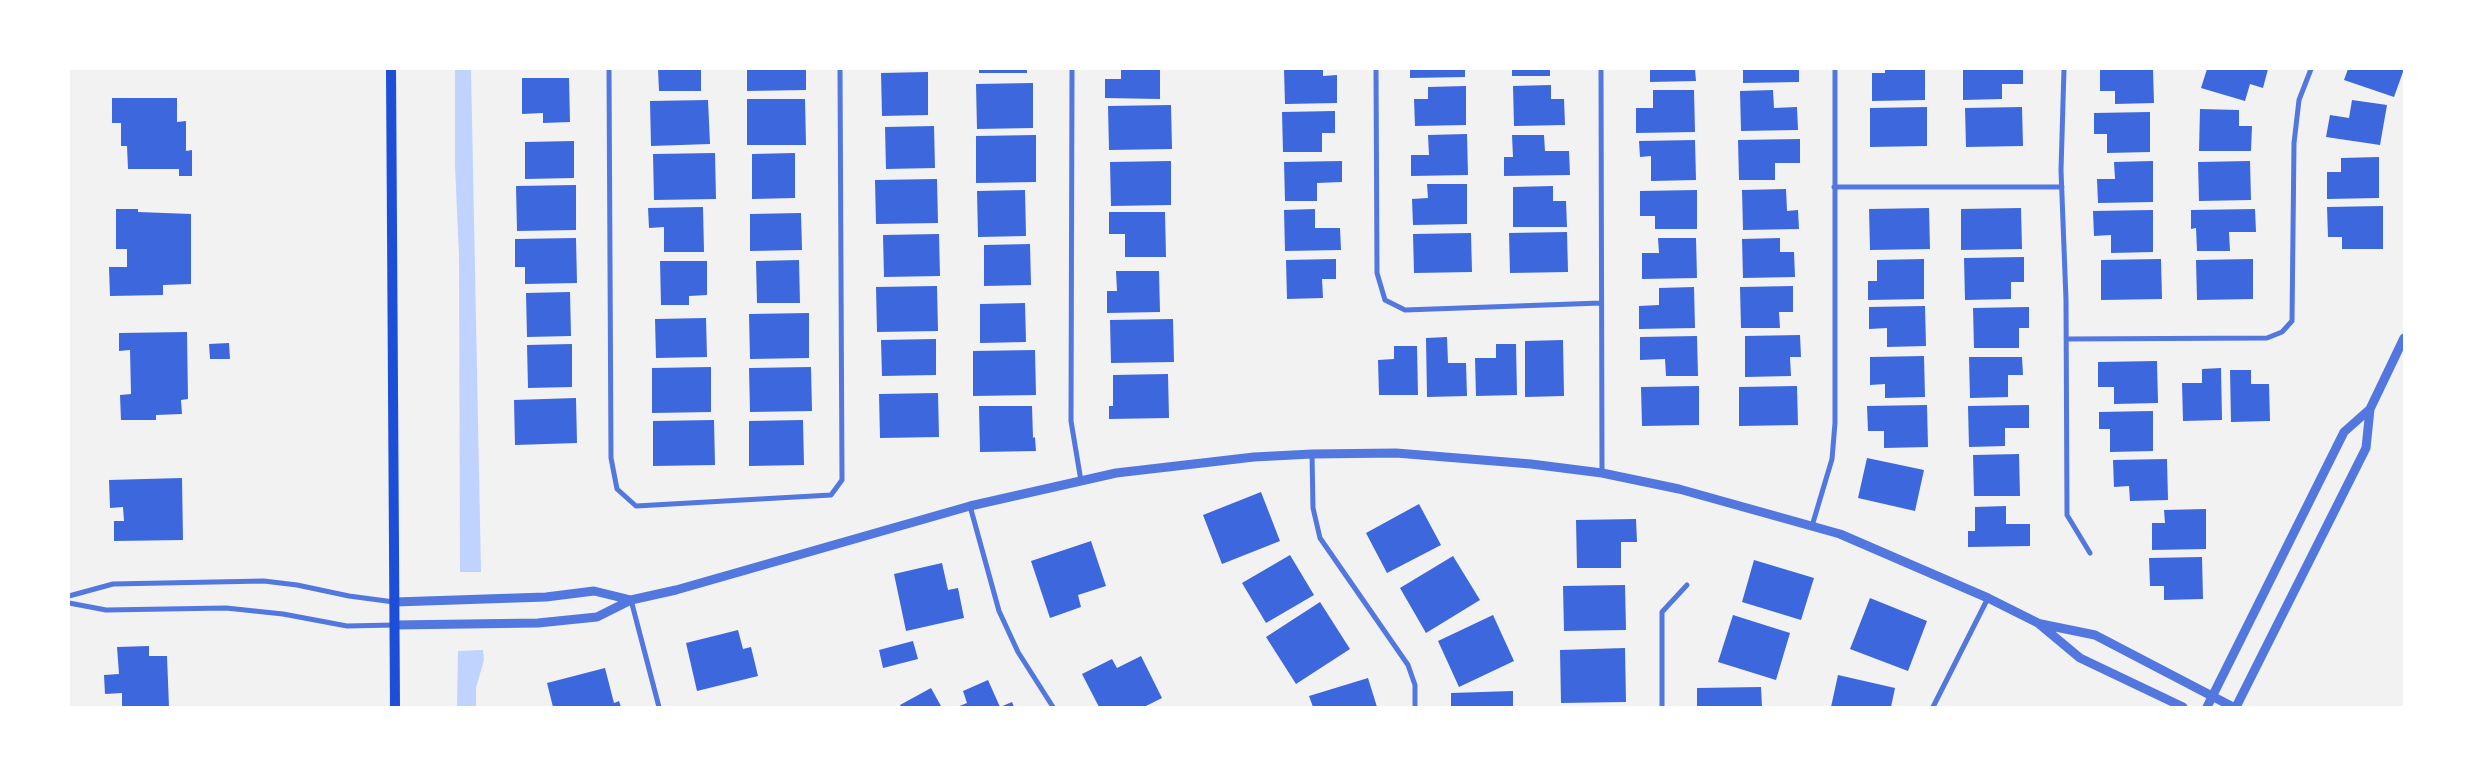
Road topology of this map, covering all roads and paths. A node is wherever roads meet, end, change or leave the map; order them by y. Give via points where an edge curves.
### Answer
1 (391, 69) edge
2 (609, 69) edge
3 (840, 69) edge
4 (1072, 69) edge
5 (1376, 69) edge
6 (1601, 69) edge
7 (1835, 69) edge
8 (2064, 69) edge
9 (2311, 69) edge
10 (1834, 187) junction
11 (2062, 188) junction
12 (1602, 303) junction
13 (2066, 338) junction
14 (2404, 338) edge
15 (2370, 408) junction
16 (1312, 454) junction
17 (1602, 473) junction
18 (1081, 480) junction
19 (970, 506) junction
20 (1812, 526) junction
21 (2090, 553) dead end
22 (1686, 585) dead end
23 (69, 596) edge
24 (1988, 598) junction
25 (631, 600) junction
26 (394, 602) junction
27 (69, 603) edge
28 (2038, 624) junction
29 (395, 625) junction
30 (2213, 698) junction
31 (395, 707) edge
32 (659, 707) edge
33 (1053, 707) edge
34 (1415, 707) edge
35 (1662, 707) edge
36 (1932, 707) edge
37 (2183, 707) edge
38 (2207, 707) edge
39 (2234, 707) edge

1 - 26 main road
2 - 3 street via 611,458 617,489 636,506 830,495 842,480
4 - 18 street via 1071,421
5 - 12 street via 1377,273 1384,300 1405,310
6 - 12 street
7 - 10 street
8 - 11 street
9 - 13 street via 2299,100 2294,143 2292,321 2282,332 2267,338
10 - 11 street
10 - 20 street via 1835,423 1832,459
11 - 13 street
12 - 17 street
13 - 21 street via 2067,515
14 - 15 street
15 - 30 street via 2344,432
15 - 39 street via 2366,448
16 - 17 street via 1396,453
16 - 18 street via 1171,466
16 - 34 street via 1313,508 1320,538 1408,665 1415,685
17 - 20 street via 1679,489
18 - 19 street
19 - 25 street
19 - 33 street via 999,611 1018,652
20 - 24 street via 1848,537
22 - 35 street via 1662,612
23 - 26 street via 113,584 264,581
24 - 28 street
24 - 36 street
25 - 26 street via 594,591 546,597
25 - 29 street via 597,617 538,622
25 - 32 street
26 - 29 main road
27 - 29 street via 106,610 226,608 347,626
28 - 30 street via 2095,635
28 - 37 street via 2080,658
29 - 31 main road
30 - 38 street
30 - 39 street

